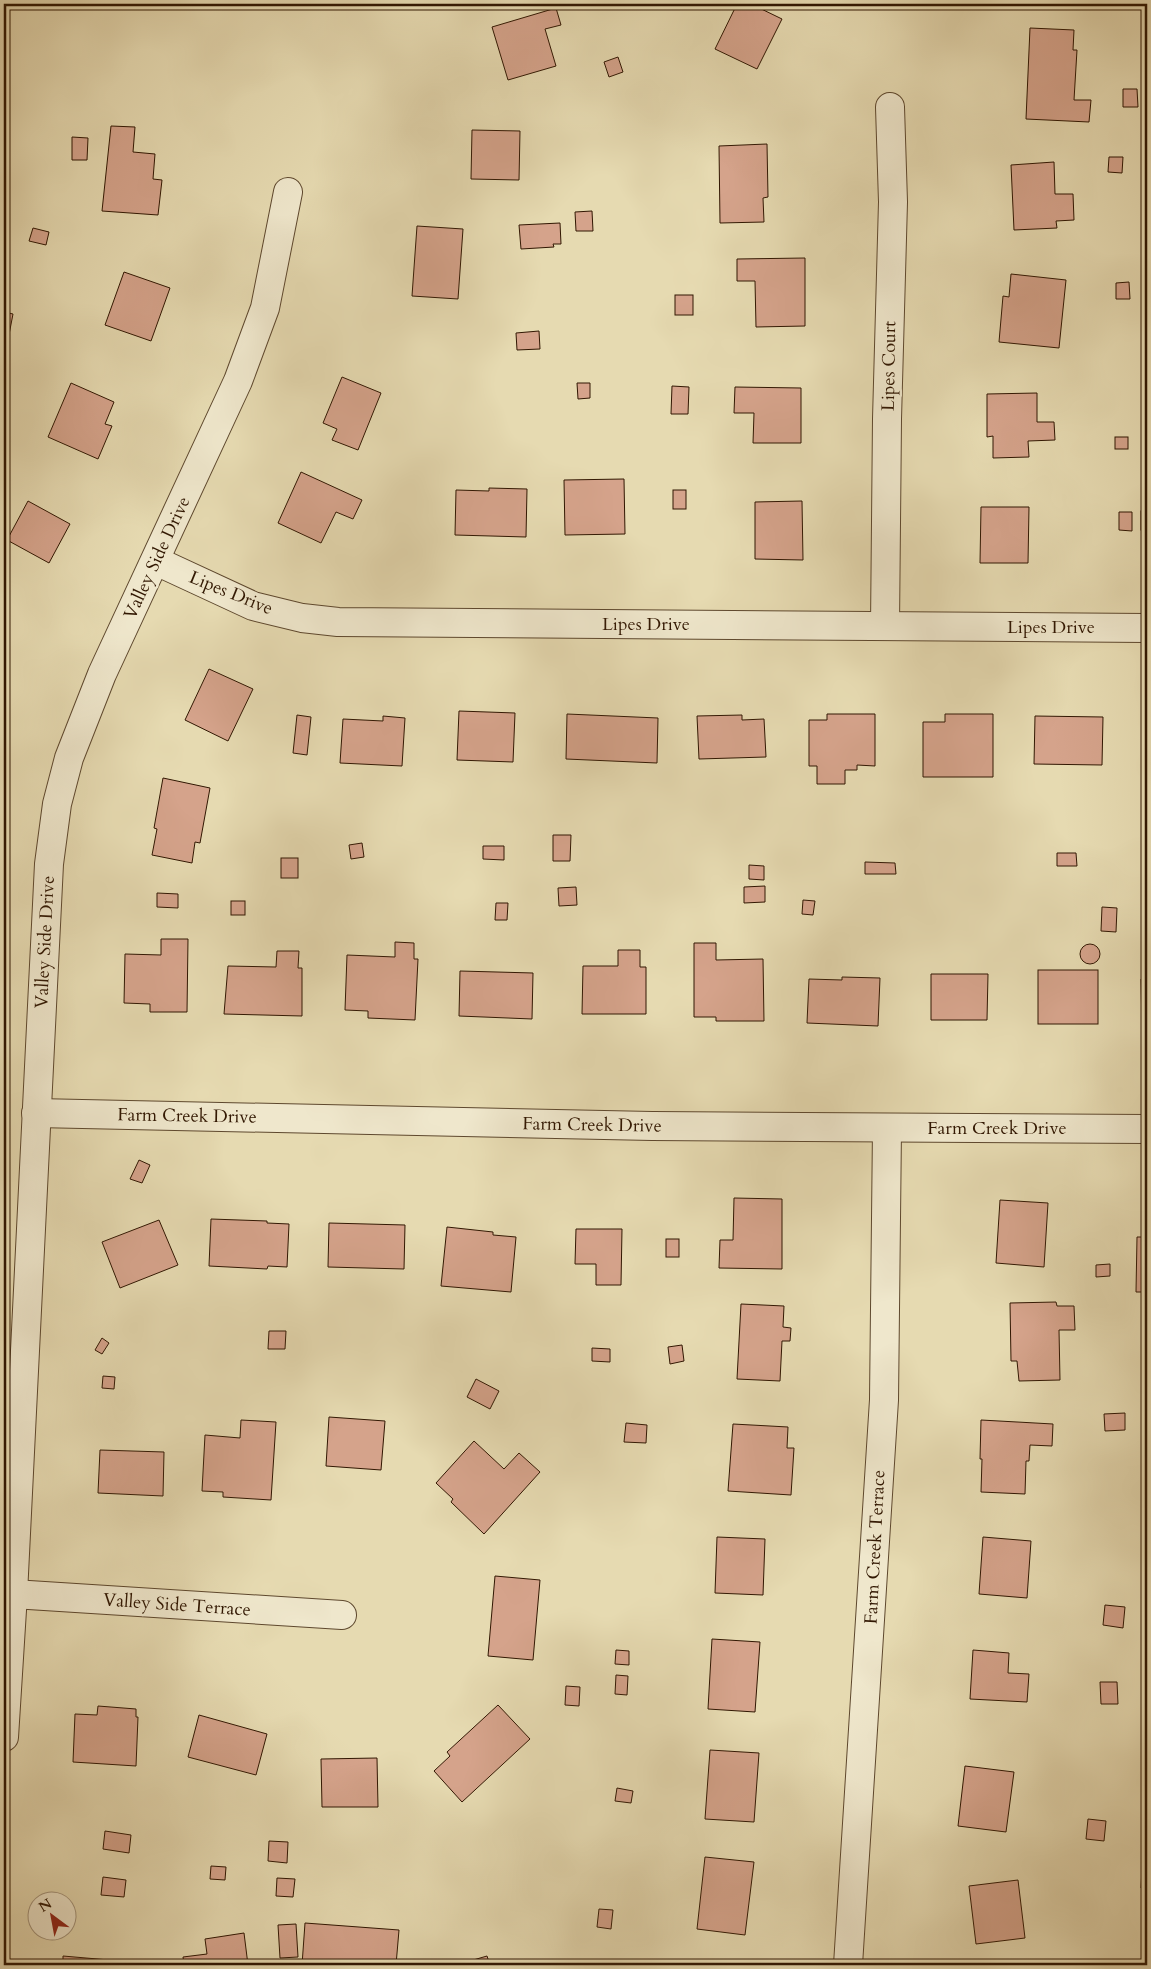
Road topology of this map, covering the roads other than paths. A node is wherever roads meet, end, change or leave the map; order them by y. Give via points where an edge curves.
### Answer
1 (890, 107) dead end
2 (288, 192) dead end
3 (156, 561) junction
4 (885, 626) junction
5 (1147, 628) edge
6 (36, 1113) junction
7 (887, 1128) junction
8 (1147, 1129) edge
9 (12, 1594) junction
10 (342, 1615) dead end
11 (4, 1737) edge
12 (848, 1965) edge

1 - 4 street, Lipes Court via 893,202
2 - 3 street, Valley Side Drive via 265,308 238,381
3 - 4 street, Lipes Drive via 253,606 302,618 338,622
3 - 6 street, Valley Side Drive via 102,674 69,758 57,804 49,864
4 - 5 street, Lipes Drive
6 - 7 street, Farm Creek Drive
6 - 9 street, Valley Side Drive
7 - 8 street, Farm Creek Drive
7 - 12 street, Farm Creek Terrace via 884,1400
9 - 10 street, Valley Side Terrace
9 - 11 street, Valley Side Drive

